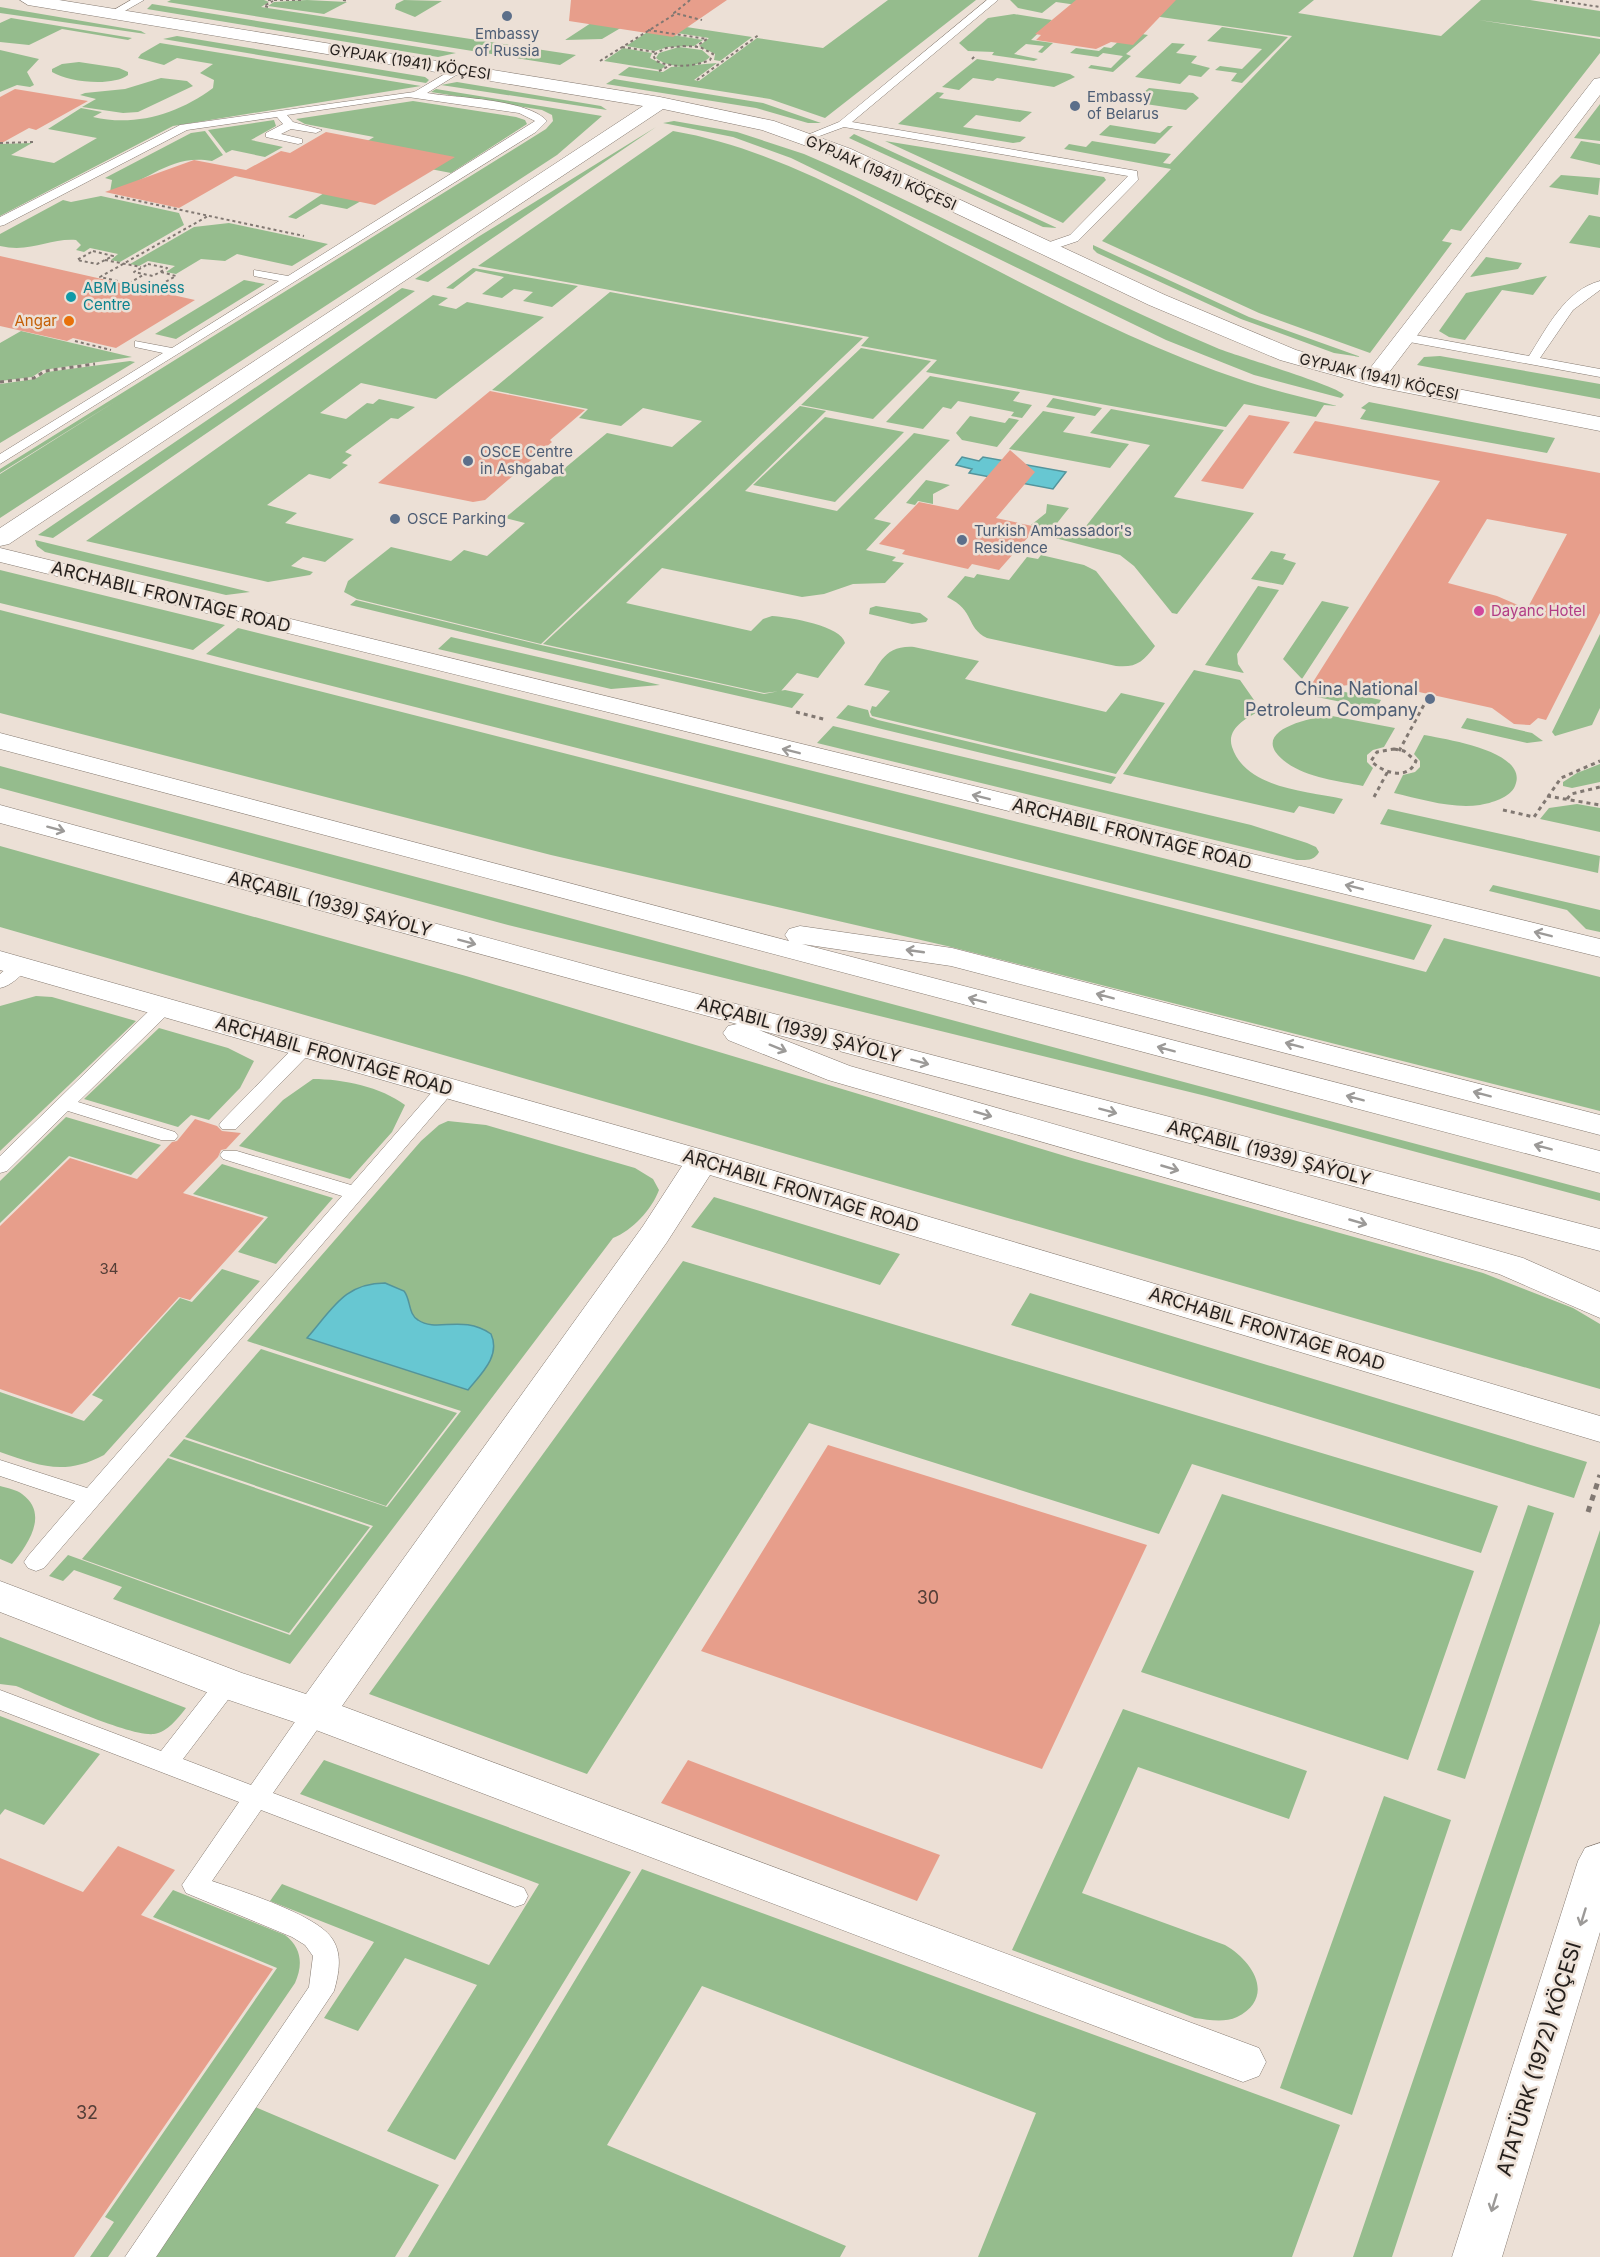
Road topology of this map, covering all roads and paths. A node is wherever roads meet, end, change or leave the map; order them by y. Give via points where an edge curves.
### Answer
1 (28, 0) edge
2 (140, 0) edge
3 (268, 0) edge
4 (303, 0) edge
5 (343, 0) edge
6 (690, 0) edge
7 (993, 0) edge
8 (1554, 0) edge
9 (273, 1) edge
10 (348, 1) edge
11 (1600, 7) edge
12 (274, 8) dead end
13 (112, 14) junction
14 (675, 14) junction
15 (702, 20) dead end
16 (647, 30) junction
17 (760, 34) dead end
18 (622, 47) junction
19 (695, 47) junction
20 (656, 52) junction
21 (710, 60) junction
22 (600, 61) dead end
23 (722, 62) junction
24 (456, 70) junction
25 (697, 80) dead end
26 (1600, 83) edge
27 (418, 94) junction
28 (660, 103) junction
29 (279, 112) junction
30 (843, 124) junction
31 (289, 125) junction
32 (316, 130) dead end
33 (806, 138) junction
34 (298, 141) dead end
35 (34, 142) dead end
36 (0, 143) edge
37 (106, 194) dead end
38 (208, 216) junction
39 (0, 222) edge
40 (312, 238) dead end
41 (1045, 248) junction
42 (105, 260) junction
43 (123, 264) junction
44 (141, 268) junction
45 (161, 272) junction
46 (258, 273) dead end
47 (144, 274) junction
48 (291, 280) junction
49 (128, 283) junction
50 (1600, 285) edge
51 (1404, 337) junction
52 (140, 344) dead end
53 (174, 352) junction
54 (1532, 361) junction
55 (99, 364) dead end
56 (1600, 374) edge
57 (1373, 379) junction
58 (0, 382) edge
59 (1600, 424) edge
60 (0, 459) edge
61 (0, 540) edge
62 (0, 555) edge
63 (1426, 701) dead end
64 (796, 712) dead end
65 (827, 720) dead end
66 (0, 741) edge
67 (1400, 751) junction
68 (1600, 760) edge
69 (1388, 771) junction
70 (1600, 787) edge
71 (1547, 796) junction
72 (1374, 797) dead end
73 (1566, 799) junction
74 (1600, 805) edge
75 (1503, 810) dead end
76 (0, 814) edge
77 (642, 912) junction
78 (1600, 948) edge
79 (7, 970) edge
80 (606, 980) junction
81 (164, 1007) junction
82 (304, 1047) junction
83 (446, 1088) junction
84 (65, 1104) junction
85 (229, 1125) dead end
86 (1600, 1125) edge
87 (168, 1136) dead end
88 (230, 1155) dead end
89 (702, 1161) junction
90 (1600, 1162) edge
91 (0, 1167) edge
92 (355, 1193) junction
93 (1600, 1240) edge
94 (1600, 1306) edge
95 (1600, 1429) edge
96 (0, 1468) edge
97 (1600, 1475) edge
98 (91, 1498) junction
99 (1588, 1512) dead end
100 (36, 1562) dead end
101 (0, 1596) edge
102 (228, 1684) junction
103 (0, 1700) edge
104 (315, 1713) junction
105 (166, 1763) junction
106 (257, 1798) junction
107 (1600, 1861) edge
108 (515, 1896) dead end
109 (1243, 2062) dead end
110 (138, 2257) edge
111 (1477, 2257) edge

1 - 13 street, GYPJAK (1941) KÖÇESI
2 - 13 lane
3 - 9 path
4 - 9 path
5 - 10 path
6 - 14 path via 674,10
7 - 30 lane
8 - 11 path
9 - 12 path via 264,6
13 - 24 street, GYPJAK (1941) KÖÇESI
14 - 15 path
14 - 16 path
16 - 18 path
16 - 19 path via 707,39
17 - 23 path
18 - 20 path
18 - 22 path
19 - 20 path
19 - 21 path via 710,51
20 - 21 path via 653,58 669,66
21 - 23 path
23 - 25 path
24 - 27 lane
24 - 28 street, GYPJAK (1941) KÖÇESI
26 - 51 street
27 - 29 lane
27 - 48 lane via 520,110 541,121
28 - 33 street, GYPJAK (1941) KÖÇESI via 756,122
28 - 61 street
29 - 31 lane
29 - 39 lane via 174,131
30 - 33 lane
30 - 41 lane via 1132,173 1134,178 1074,238
31 - 32 lane
31 - 34 lane via 270,135
33 - 41 street, GYPJAK (1941) KÖÇESI
35 - 36 path
37 - 38 path
38 - 40 path
38 - 43 path
41 - 57 street, GYPJAK (1941) KÖÇESI via 1237,335 1288,355
42 - 42 path via 97,264 77,260 93,251 113,256
42 - 43 path
43 - 44 path
43 - 49 path via 100,277
44 - 45 path via 148,264 167,268
44 - 47 path via 134,272
45 - 47 path via 153,276
45 - 49 path via 176,276 153,289
46 - 48 lane
47 - 49 path
48 - 53 lane
50 - 54 lane via 1574,300
51 - 54 lane
51 - 57 street
52 - 53 lane
53 - 60 lane
54 - 56 lane
55 - 58 path
57 - 59 street, GYPJAK (1941) KÖÇESI
78 -> 62 street, ARCHABIL FRONTAGE ROAD
63 - 67 path
64 - 65 path
66 - 77 street
67 - 69 path via 1411,755 1415,765 1403,772
67 - 69 path via 1385,750 1372,756 1375,766
68 - 71 path via 1561,778
69 - 72 path
70 - 73 path via 1571,794
71 - 73 path
71 - 75 path via 1534,817
73 - 74 path
76 -> 80 street, ARÇABIL (1939) ŞAÝOLY
86 -> 77 street via 952,957
90 -> 77 street
79 - 81 street, ARCHABIL FRONTAGE ROAD
80 -> 93 street, ARÇABIL (1939) ŞAÝOLY
80 -> 94 street via 839,1073 1511,1266
81 - 82 street, ARCHABIL FRONTAGE ROAD
81 - 84 lane
82 - 83 street, ARCHABIL FRONTAGE ROAD
82 - 85 lane
83 - 89 street, ARCHABIL FRONTAGE ROAD
83 - 92 lane
84 - 87 lane
84 - 91 lane
88 - 92 lane
89 - 95 street, ARCHABIL FRONTAGE ROAD
89 - 104 street via 655,1234
92 - 98 lane
96 - 98 lane
97 - 99 path
98 - 100 lane
101 - 102 street
102 - 104 street
102 - 105 lane
103 - 105 lane
104 - 106 lane
104 - 109 street
105 - 106 lane
106 - 108 lane
106 - 110 lane via 195,1885 303,1930 321,1944 327,1959 326,1974 321,1991
107 -> 111 street, ATATÜRK (1972) KÖÇESI

